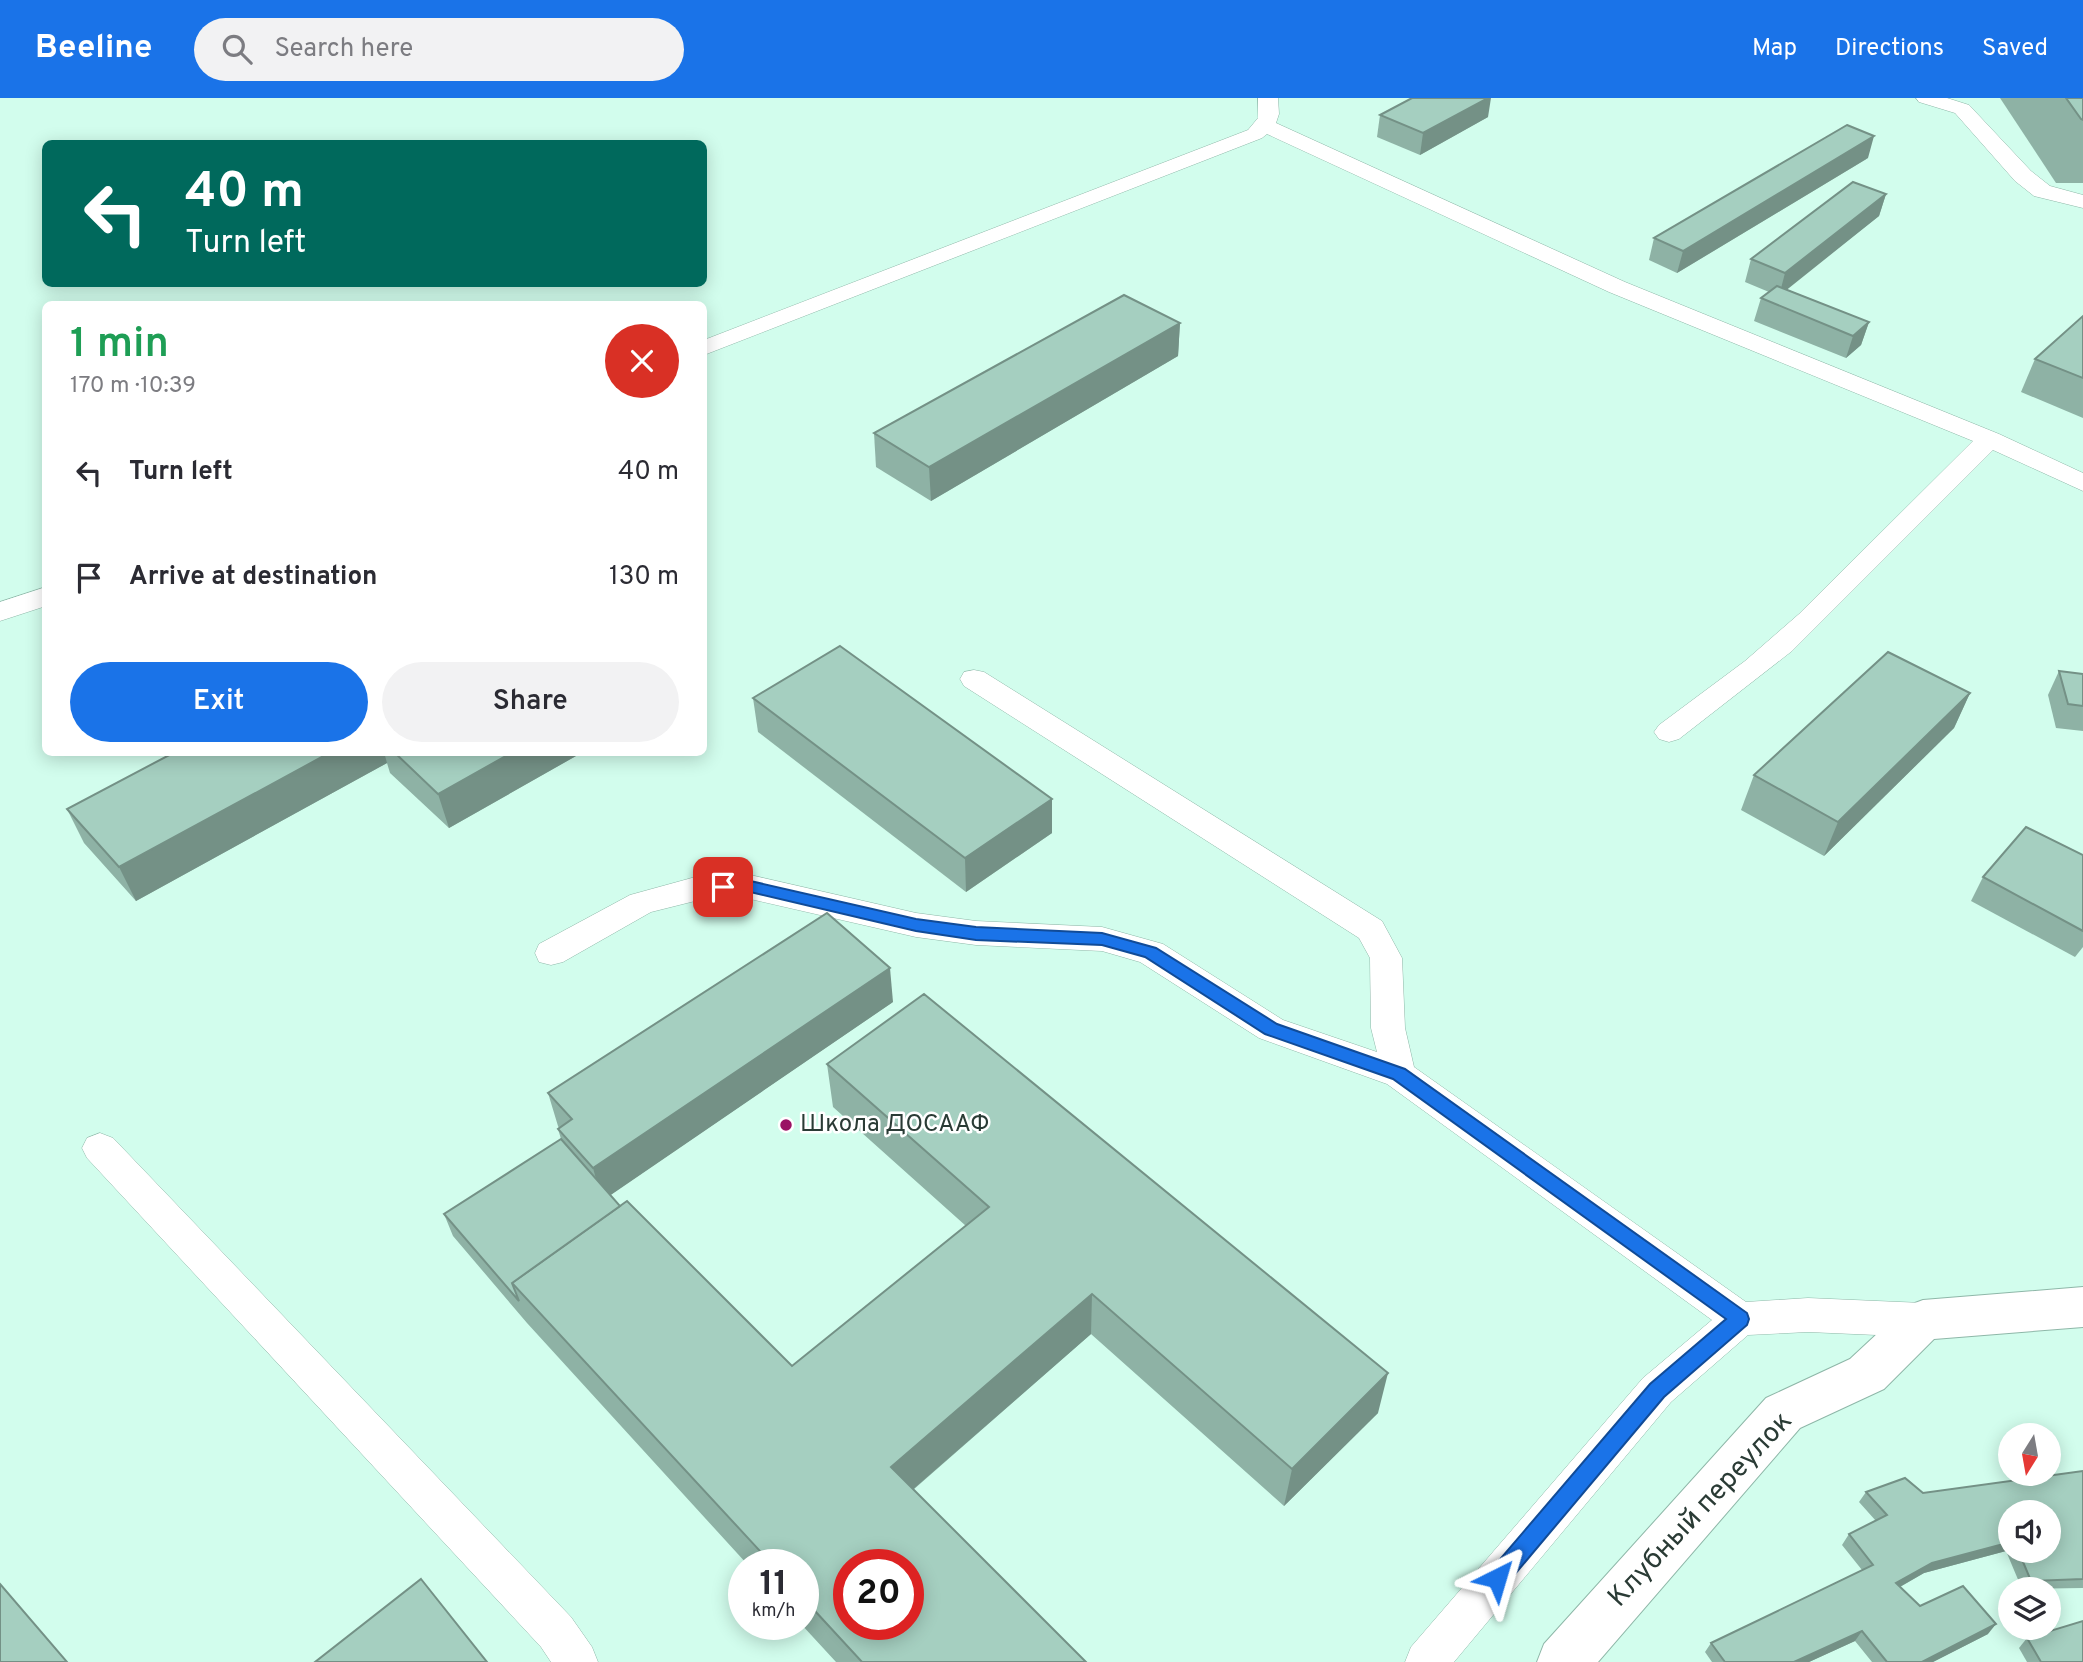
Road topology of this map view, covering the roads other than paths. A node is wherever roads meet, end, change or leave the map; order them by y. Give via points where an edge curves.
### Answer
1 (1268, 98) edge
2 (1926, 98) edge
3 (1264, 125) junction
4 (2083, 202) edge
5 (707, 347) edge
6 (1990, 439) junction
7 (2083, 483) edge
8 (42, 597) edge
9 (0, 612) edge
10 (974, 679) dead end
11 (1669, 732) dead end
12 (551, 953) dead end
13 (1399, 1074) junction
14 (100, 1148) dead end
15 (2083, 1307) edge
16 (1740, 1319) junction
17 (1923, 1320) junction
18 (577, 1662) edge
19 (1426, 1662) edge
20 (1563, 1662) edge

1 - 3 lane via 1271,112
2 - 4 lane via 1962,109 2042,191
3 - 5 lane via 1255,134
3 - 6 lane via 1617,287
6 - 7 lane
6 - 11 lane via 1782,646
8 - 9 lane
10 - 13 lane via 1371,930 1386,958 1388,1028
12 - 13 lane via 640,903 699,888 746,886 916,925 1102,939 1151,953 1271,1029
13 - 16 lane
14 - 18 lane via 555,1632
15 - 17 street
16 - 17 lane via 1808,1315
16 - 19 lane via 1657,1390
17 - 20 street, Клубный переулок via 1867,1374 1783,1413

